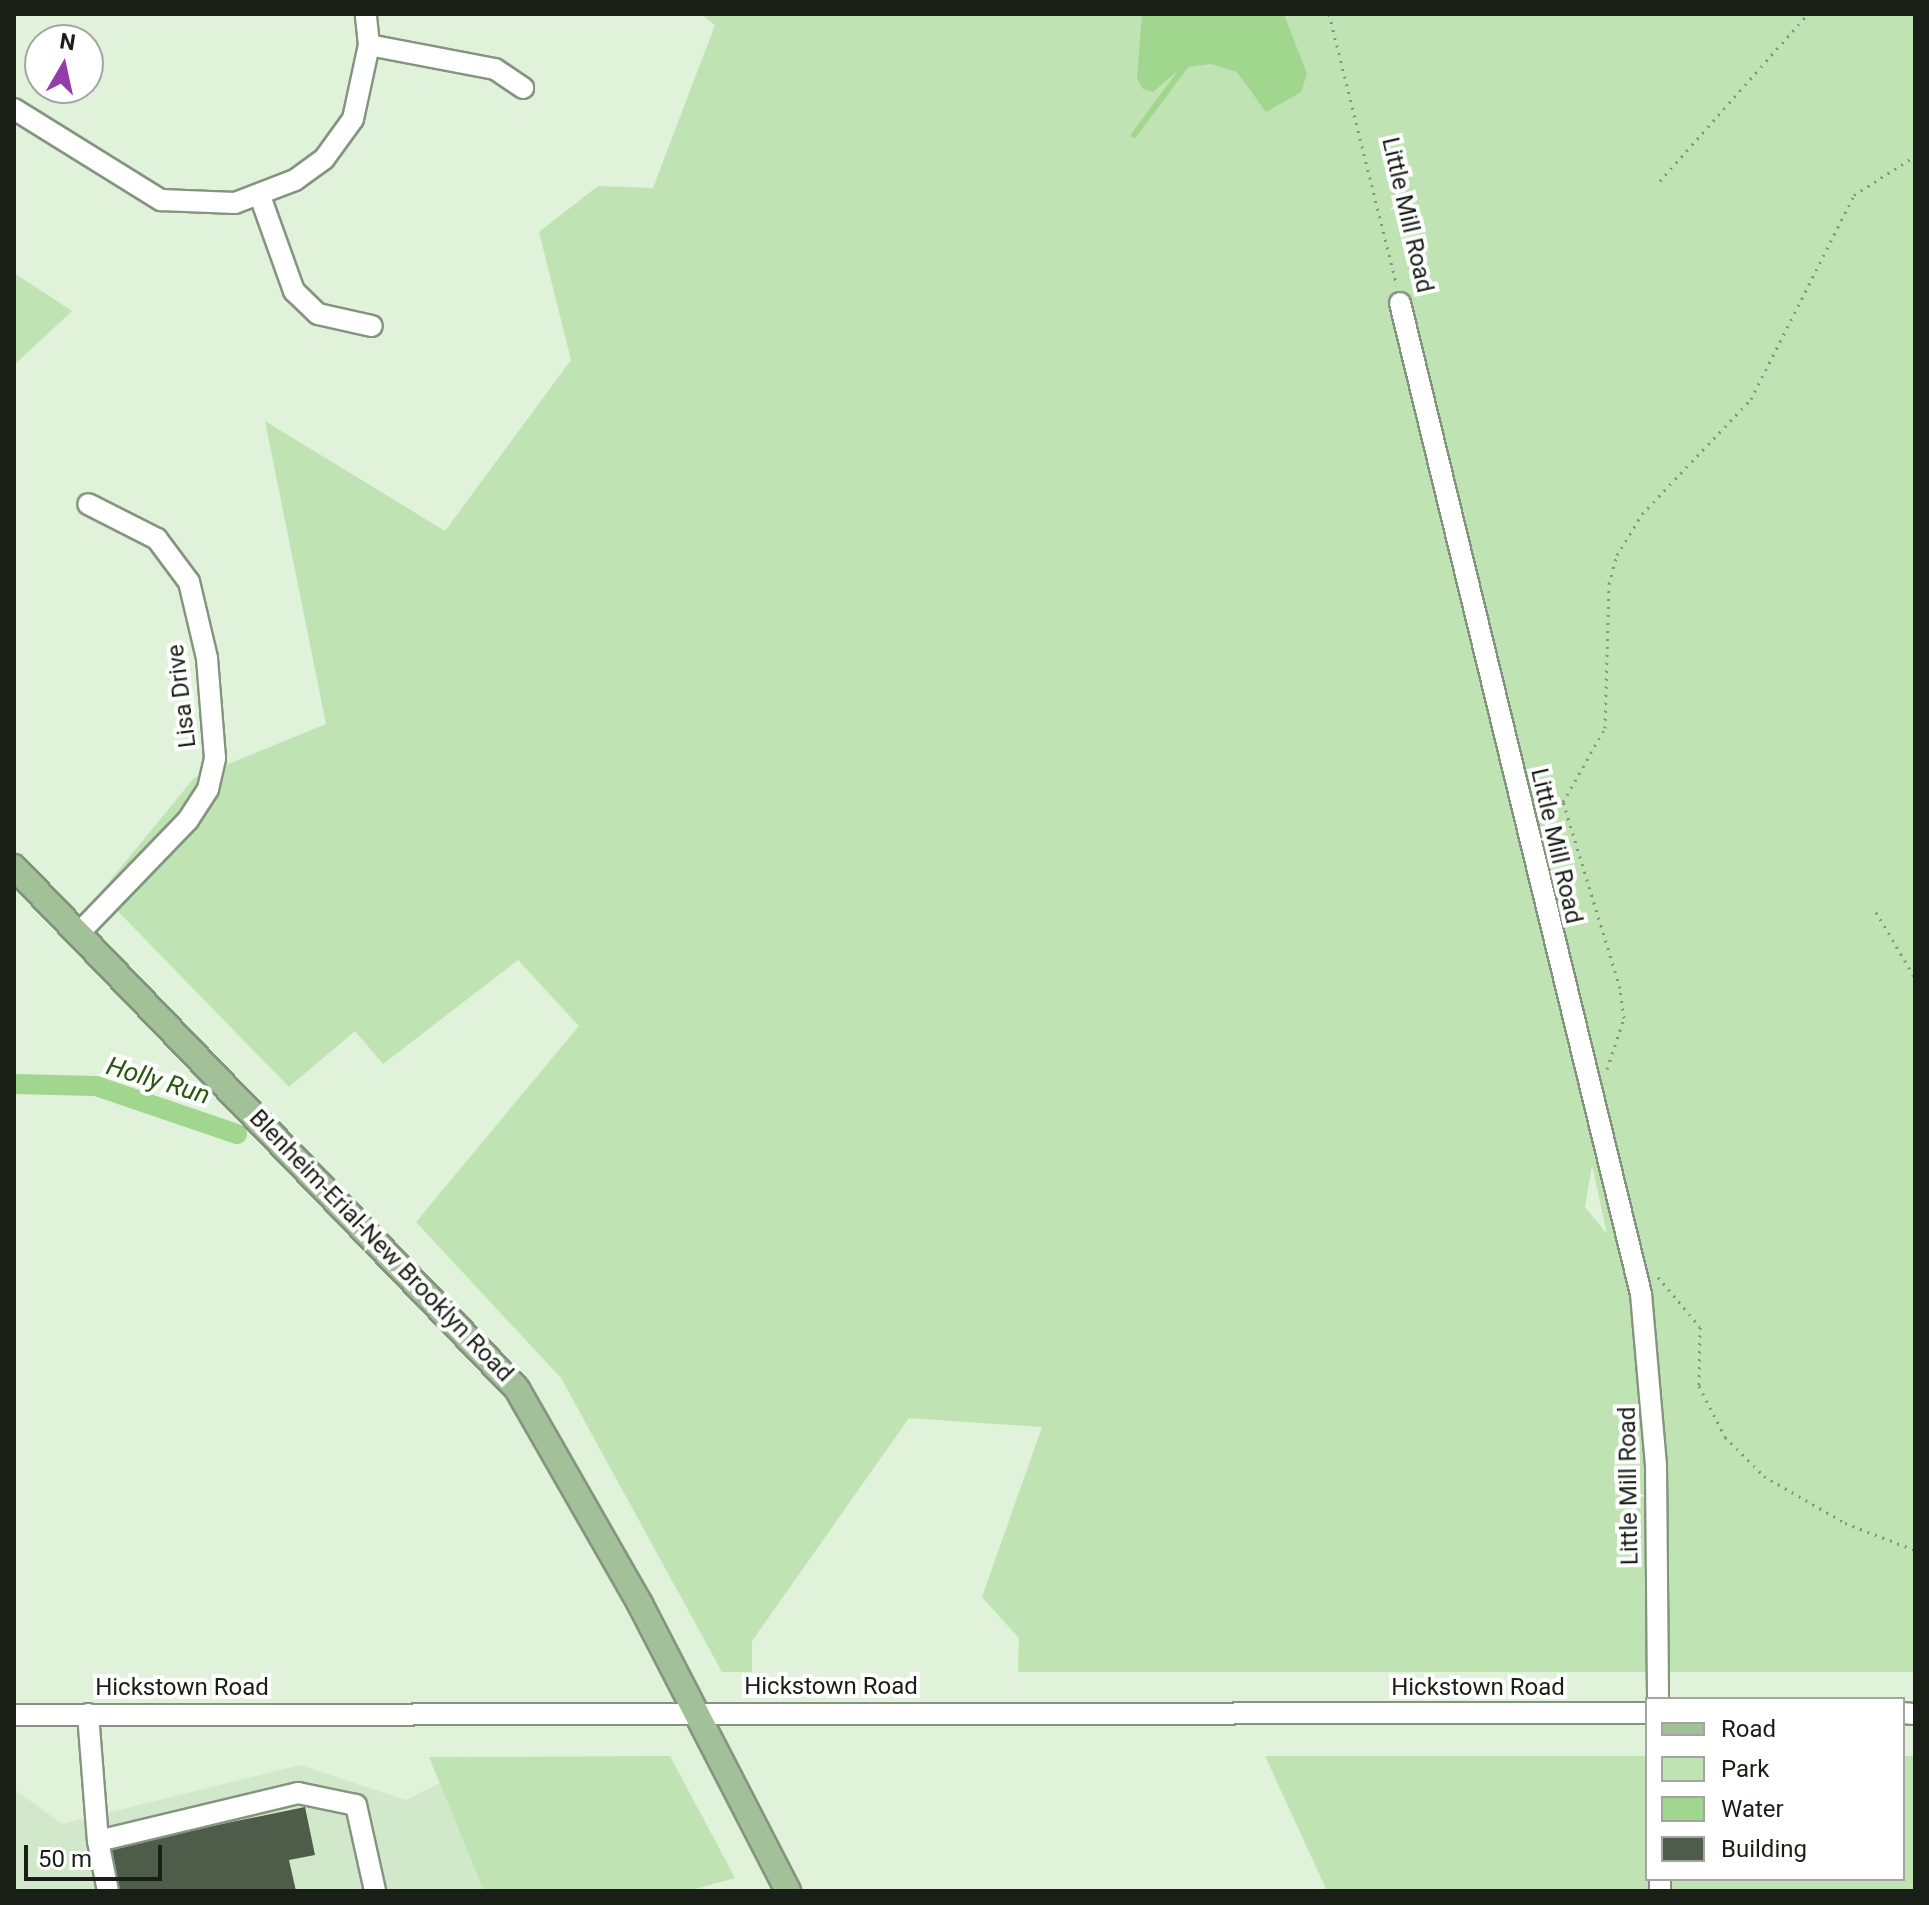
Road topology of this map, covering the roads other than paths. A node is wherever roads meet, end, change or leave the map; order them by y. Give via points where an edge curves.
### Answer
1 (366, 14) edge
2 (369, 45) junction
3 (523, 88) dead end
4 (14, 109) edge
5 (260, 196) junction
6 (1400, 303) road end
7 (372, 326) dead end
8 (88, 504) dead end
9 (14, 867) edge
10 (79, 933) junction
11 (1658, 1697) edge
12 (692, 1713) junction
13 (1645, 1713) edge
14 (88, 1714) junction
15 (14, 1715) edge
16 (98, 1841) junction
17 (108, 1891) edge
18 (375, 1891) edge
19 (788, 1891) edge

1 - 2 street
2 - 3 street via 495,69
2 - 5 street via 353,119 324,159
4 - 5 street via 161,200 204,206
5 - 7 street via 294,291 318,314
6 - 11 street, Little Mill Road via 1641,1294 1655,1437
8 - 10 street, Lisa Drive via 157,539 189,582 207,658 215,758 208,789 188,820
9 - 10 main road, Blenheim-Erial-New Brooklyn Road
10 - 12 main road, Blenheim-Erial-New Brooklyn Road via 517,1389 640,1604
12 - 13 street, Hickstown Road
12 - 14 street, Hickstown Road
12 - 19 main road, Blenheim-Erial-New Brooklyn Road
14 - 15 street, Hickstown Road
14 - 16 street
16 - 17 street
16 - 18 street via 298,1793 336,1797 356,1805 362,1818

